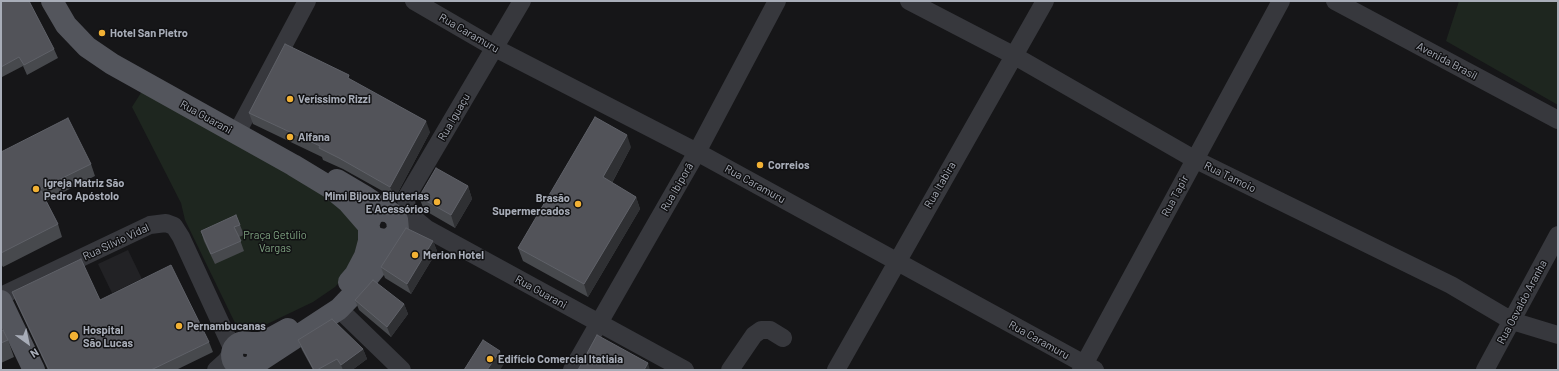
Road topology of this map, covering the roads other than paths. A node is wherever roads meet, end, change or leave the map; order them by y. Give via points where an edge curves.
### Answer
1 (52, 1) edge
2 (68, 1) edge
3 (307, 1) edge
4 (414, 1) edge
5 (522, 1) edge
6 (777, 1) edge
7 (909, 1) edge
8 (1045, 1) edge
9 (1281, 1) edge
10 (1335, 1) edge
11 (495, 48) junction
12 (1013, 55) junction
13 (1558, 120) edge
14 (241, 125) junction
15 (697, 152) junction
16 (1194, 159) junction
17 (406, 198) junction
18 (385, 210) junction
19 (368, 228) junction
20 (427, 229) junction
21 (395, 234) junction
22 (1558, 235) edge
23 (896, 262) junction
24 (1, 296) edge
25 (1, 301) edge
26 (339, 309) junction
27 (1512, 321) junction
28 (598, 323) junction
29 (1558, 335) edge
30 (783, 338) dead end
31 (244, 361) edge
32 (1086, 368) edge
33 (34, 370) edge
34 (216, 370) edge
35 (402, 370) edge
36 (572, 370) edge
37 (686, 370) edge
38 (730, 370) edge
39 (836, 370) edge
40 (1485, 370) edge

1 - 19 main road, Rua Guarani via 66,25 87,47 112,64 331,188 353,206
2 - 14 main road, Rua Guarani via 88,34 110,50
3 - 14 street
4 - 11 street, Rua Caramuru
5 - 11 street, Rua Iguaçu
6 - 15 street, Rua Ibiporã
7 - 12 street, Rua Tamoio
8 - 12 street, Rua Itabira
9 - 16 street, Rua Tapir
10 - 13 street, Avenida Brasil
11 - 15 street, Rua Caramuru
11 - 17 street, Rua Iguaçu
12 - 16 street, Rua Tamoio
12 - 23 street, Rua Itabira
14 - 18 main road, Rua Guarani
15 - 23 street, Rua Caramuru
15 - 28 street, Rua Ibiporã
16 - 27 street, Rua Tamoio via 1451,285
16 - 32 street, Rua Tapir
17 - 18 street via 394,209
17 - 20 street via 410,214
18 - 19 main road via 372,215
18 - 21 main road via 398,219 398,230
19 - 21 main road via 371,235 380,240 388,240
19 - 31 main road via 369,241 365,256 342,292 322,308 266,341
20 - 21 street, Rua Guarani via 410,227
20 - 28 street, Rua Guarani
21 - 26 main road via 381,260
22 - 27 street, Rua Osvaldo Aranha
23 - 32 street, Rua Caramuru
23 - 39 street, Rua Itabira
24 - 31 street, Rua Silvio Vidal via 150,225 166,223 174,226 181,237
25 - 33 main road
26 - 31 main road
26 - 35 street
27 - 29 street, Rua Tamoio
27 - 40 street, Rua Osvaldo Aranha
28 - 36 street, Rua Ibiporã
28 - 37 street, Rua Guarani
30 - 38 street via 770,330 761,330 754,335
31 - 34 street via 226,362

